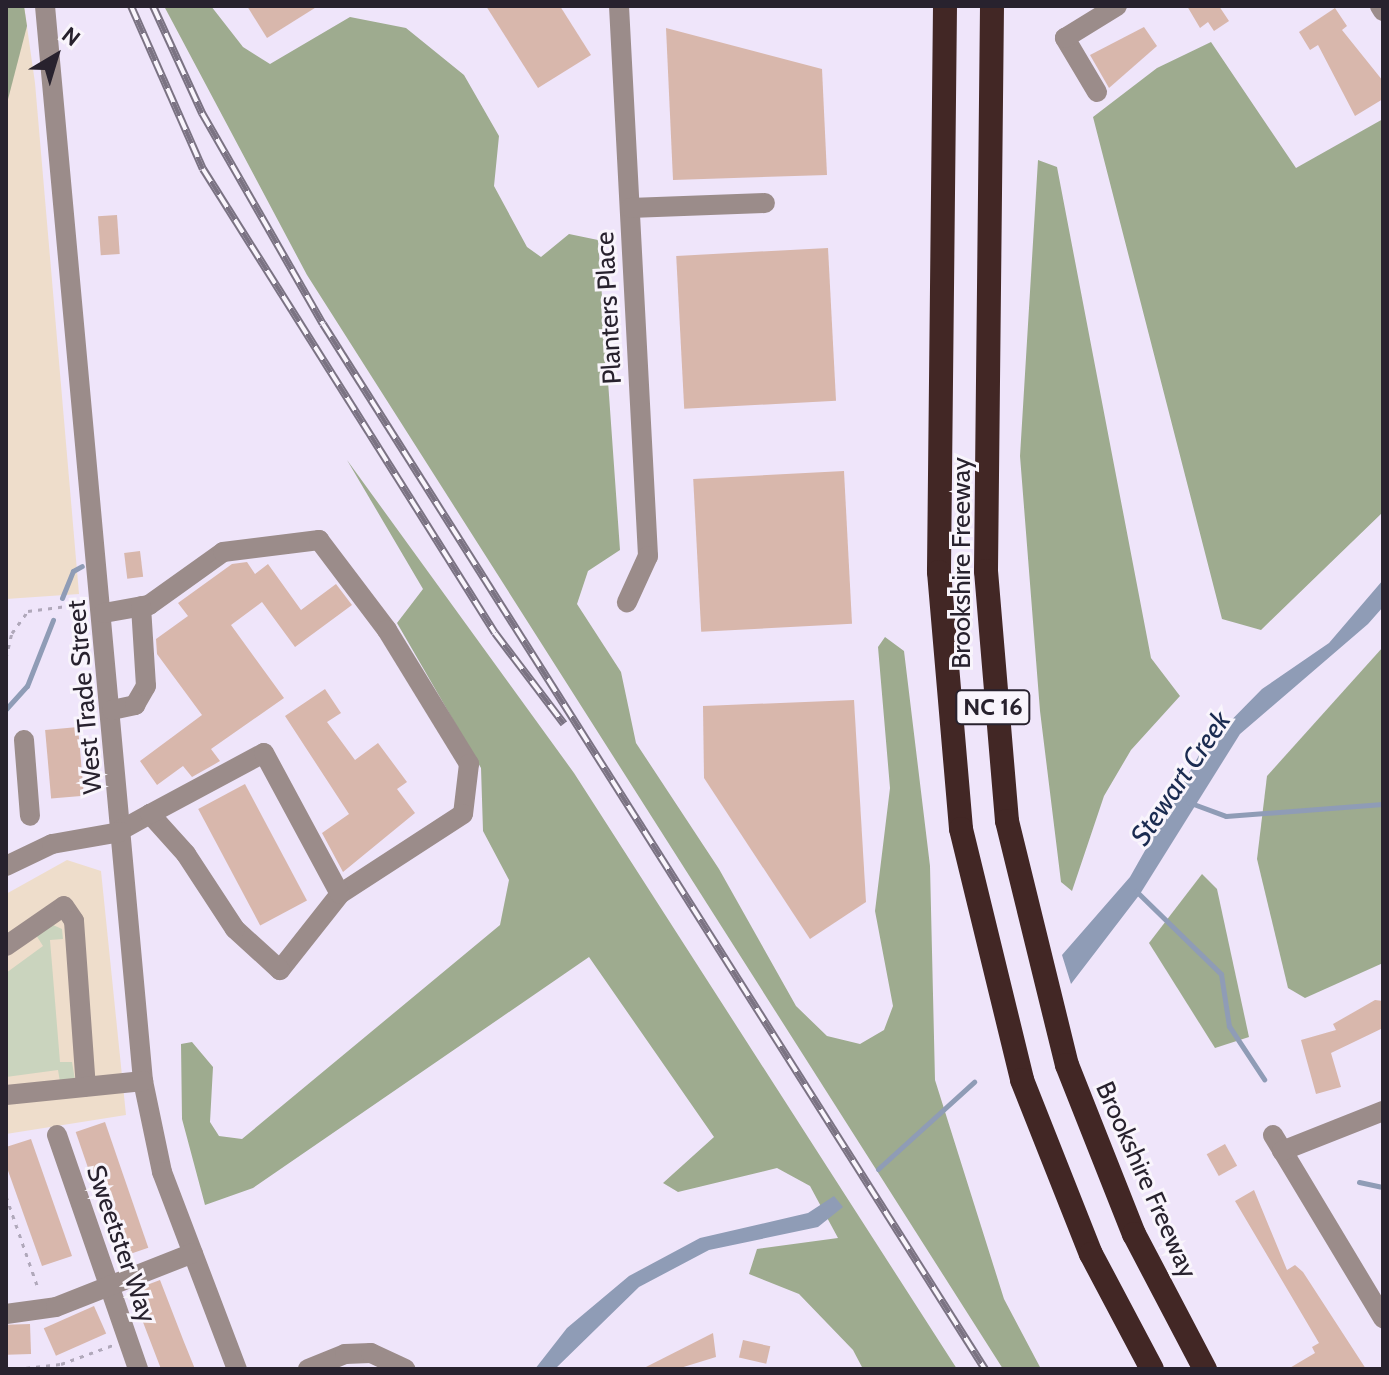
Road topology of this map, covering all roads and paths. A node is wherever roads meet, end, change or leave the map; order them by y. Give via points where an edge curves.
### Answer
1 (45, 6) edge
2 (619, 6) edge
3 (945, 6) edge
4 (992, 6) edge
5 (1117, 6) edge
6 (1097, 92) dead end
7 (765, 203) dead end
8 (630, 208) junction
9 (627, 602) dead end
10 (141, 606) junction
11 (104, 608) junction
12 (6, 658) edge
13 (112, 710) junction
14 (24, 740) dead end
15 (26, 776) junction
16 (6, 781) edge
17 (150, 814) junction
18 (30, 816) dead end
19 (121, 831) junction
20 (6, 866) edge
21 (340, 894) junction
22 (6, 946) edge
23 (143, 1081) junction
24 (86, 1087) junction
25 (6, 1095) edge
26 (1383, 1111) edge
27 (57, 1135) dead end
28 (6, 1196) edge
29 (193, 1253) junction
30 (37, 1285) dead end
31 (106, 1287) junction
32 (6, 1314) edge
33 (1383, 1318) edge
34 (116, 1343) dead end
35 (16, 1369) edge
36 (138, 1369) edge
37 (237, 1369) edge
38 (308, 1369) edge
39 (406, 1369) edge
40 (1152, 1369) edge
41 (1205, 1369) edge

1 - 11 street, West Trade Street
2 - 8 street, Planters Place
3 - 40 highway, Brookshire Freeway / NC 16 via 939,572 961,829 1022,1080 1091,1254
4 - 41 highway, Brookshire Freeway / NC 16 via 986,571 1007,821 1043,985 1071,1078 1134,1234
5 - 6 street via 1065,38
7 - 8 street
8 - 9 street, Planters Place via 648,556
10 - 11 street
10 - 13 street via 146,686 135,705
10 - 21 street via 223,552 259,545 319,540 356,584 469,764 463,814
11 - 12 path via 28,611 12,633
11 - 13 street, West Trade Street
13 - 19 street, West Trade Street
14 - 15 street
15 - 16 street
15 - 18 street
17 - 19 street
17 - 21 street via 264,753
17 - 21 street via 186,854 235,929 280,970
19 - 20 street via 52,844
19 - 23 street, West Trade Street
22 - 24 street via 64,906 74,921
23 - 24 street
23 - 29 street, West Trade Street via 162,1172
24 - 25 street
26 - 33 street via 1278,1143
27 - 31 street, Sweetster Way
28 - 30 path
29 - 31 street
29 - 37 street, West Trade Street
31 - 32 street via 56,1307
31 - 36 street, Sweetster Way
34 - 35 path via 61,1364
38 - 39 street via 345,1354 371,1353

